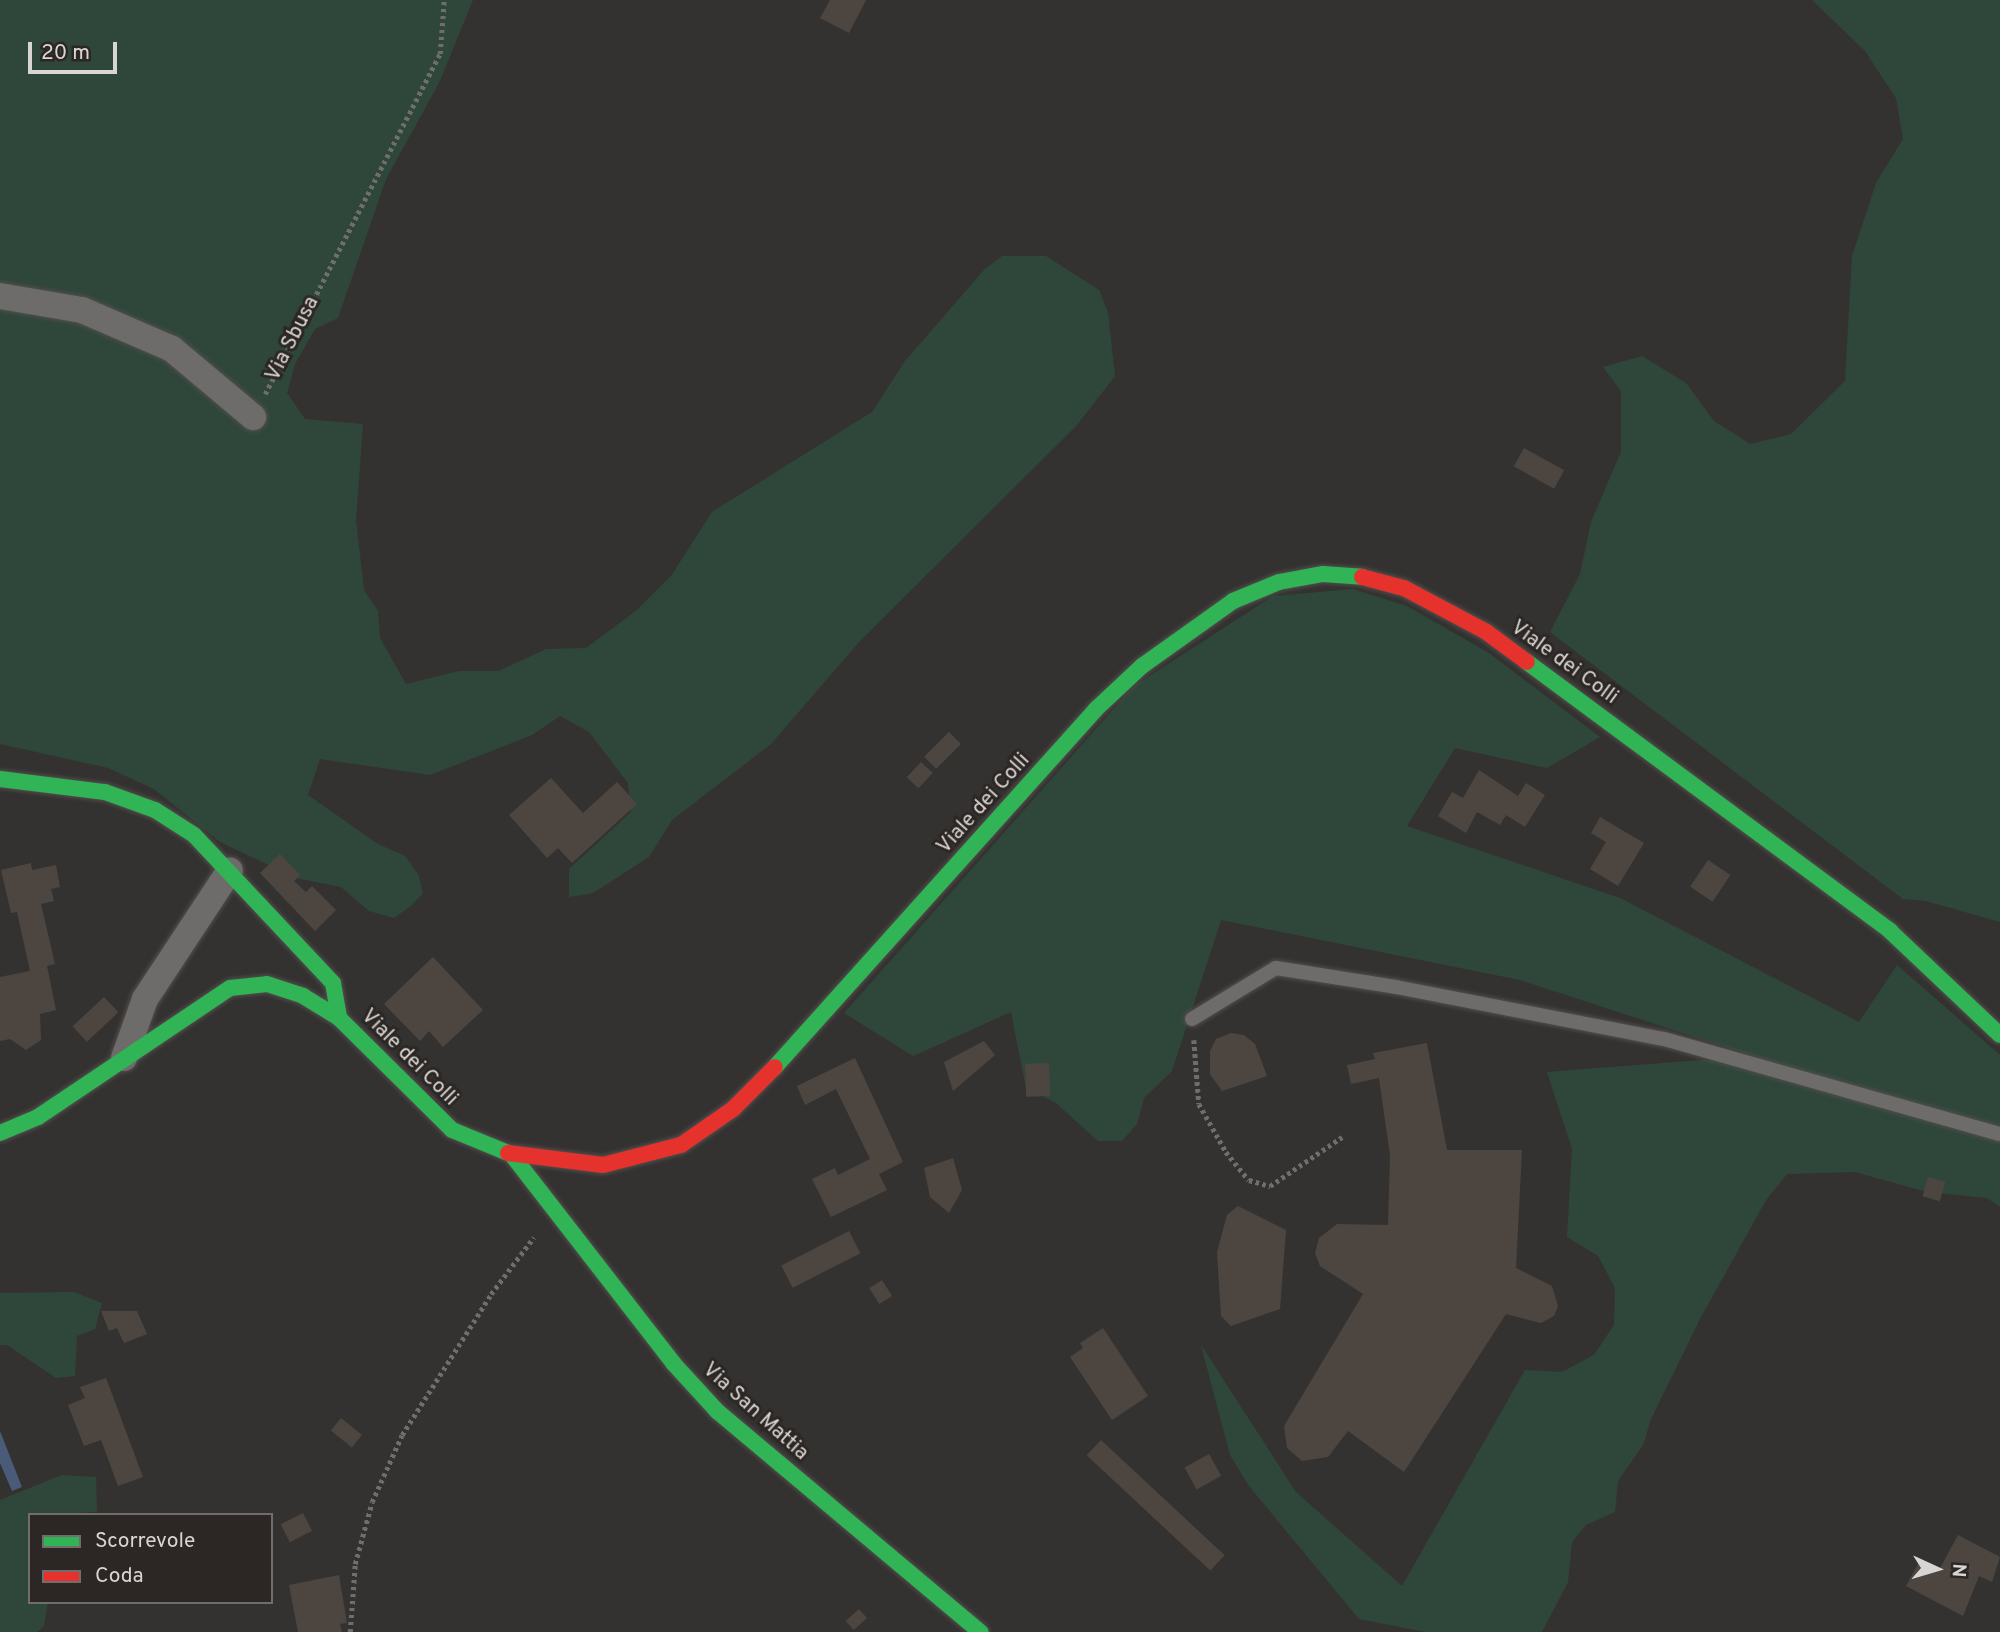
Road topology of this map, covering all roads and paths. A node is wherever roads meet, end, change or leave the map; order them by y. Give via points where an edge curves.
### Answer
1 (444, 0) edge
2 (0, 296) edge
3 (253, 417) joint
4 (0, 779) edge
5 (230, 870) junction
6 (339, 1018) junction
7 (1192, 1019) joint
8 (2000, 1035) edge
9 (124, 1058) junction
10 (0, 1133) edge
11 (2000, 1134) edge
12 (1342, 1137) dead end
13 (512, 1155) junction
14 (554, 1210) junction
15 (350, 1632) edge
16 (980, 1632) edge

1 - 3 path, Via Sbusa via 440,54
2 - 3 street via 82,310 172,349
4 - 5 street via 105,792 155,810 194,835
5 - 6 street via 333,983
5 - 9 street via 145,999
6 - 9 street, Viale dei Colli via 303,996 267,984 230,988
6 - 13 street, Viale dei Colli via 452,1130
7 - 11 lane via 1276,968 1664,1040
7 - 12 path via 1199,1104 1226,1152 1249,1180 1270,1186
8 - 13 street, Viale dei Colli via 1890,931 1485,631 1404,588 1363,577 1323,574 1279,582 1233,601 1142,666 1095,710 810,1031 733,1109 681,1145 603,1165
9 - 10 street, Viale dei Colli via 38,1117
13 - 14 street, Via San Mattia
14 - 15 path via 491,1294 402,1435 372,1502 355,1564
14 - 16 street, Via San Mattia via 674,1364 718,1411

